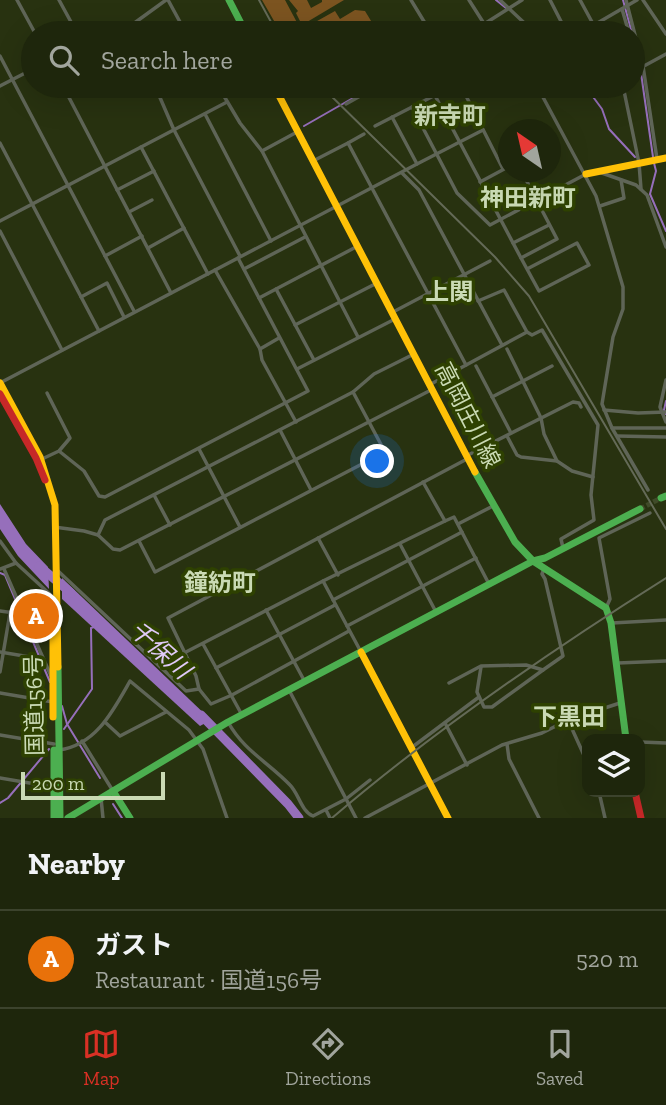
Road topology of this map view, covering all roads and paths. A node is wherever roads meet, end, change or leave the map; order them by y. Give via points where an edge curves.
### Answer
1 (18, 0) edge
2 (59, 0) edge
3 (154, 0) edge
4 (167, 0) edge
5 (229, 0) edge
6 (411, 0) edge
7 (469, 0) edge
8 (500, 0) edge
9 (522, 0) edge
10 (550, 0) edge
11 (580, 0) edge
12 (625, 0) edge
13 (637, 0) edge
14 (643, 0) edge
15 (157, 6) junction
16 (509, 8) junction
17 (625, 8) junction
18 (29, 21) edge
19 (70, 21) edge
20 (137, 21) edge
21 (179, 21) edge
22 (240, 21) edge
23 (423, 21) edge
24 (483, 21) edge
25 (487, 21) edge
26 (523, 21) edge
27 (561, 21) edge
28 (592, 21) edge
29 (601, 21) edge
30 (627, 21) edge
31 (628, 21) edge
32 (666, 34) edge
33 (666, 55) edge
34 (0, 56) edge
35 (645, 65) edge
36 (21, 75) edge
37 (12, 80) junction
38 (0, 86) edge
39 (645, 94) edge
40 (21, 97) edge
41 (22, 98) edge
42 (68, 98) edge
43 (160, 98) edge
44 (225, 98) edge
45 (280, 98) edge
46 (357, 98) edge
47 (429, 98) edge
48 (437, 98) edge
49 (467, 98) edge
50 (544, 98) edge
51 (625, 98) edge
52 (227, 102) junction
53 (346, 104) dead end
54 (412, 107) junction
55 (205, 114) junction
56 (392, 117) junction
57 (375, 126) dead end
58 (174, 130) junction
59 (483, 130) junction
60 (298, 132) junction
61 (363, 134) dead end
62 (0, 142) edge
63 (459, 142) junction
64 (348, 143) junction
65 (141, 147) junction
66 (262, 151) junction
67 (436, 154) junction
68 (498, 155) edge
69 (666, 158) edge
70 (657, 159) junction
71 (313, 161) junction
72 (639, 163) junction
73 (417, 164) junction
74 (105, 166) junction
75 (154, 171) junction
76 (498, 172) edge
77 (597, 172) junction
78 (402, 173) junction
79 (586, 174) junction
80 (621, 180) junction
81 (480, 182) junction
82 (528, 182) edge
83 (68, 185) junction
84 (373, 188) junction
85 (640, 189) junction
86 (117, 190) junction
87 (152, 200) dead end
88 (538, 201) junction
89 (32, 204) junction
90 (338, 206) junction
91 (600, 206) junction
92 (129, 212) junction
93 (500, 220) junction
94 (0, 221) edge
95 (549, 225) junction
96 (299, 226) junction
97 (184, 228) junction
98 (0, 231) edge
99 (142, 236) junction
100 (305, 237) junction
101 (665, 238) edge
102 (271, 241) junction
103 (513, 243) junction
104 (358, 246) junction
105 (666, 247) edge
106 (148, 248) junction
107 (105, 256) junction
108 (239, 257) junction
109 (521, 258) junction
110 (490, 261) dead end
111 (321, 265) junction
112 (244, 269) junction
113 (527, 269) junction
114 (215, 270) junction
115 (208, 274) junction
116 (464, 275) junction
117 (377, 283) junction
118 (276, 289) junction
119 (171, 293) junction
120 (429, 294) junction
121 (81, 297) junction
122 (259, 298) junction
123 (478, 301) junction
124 (340, 302) junction
125 (134, 312) junction
126 (394, 316) junction
127 (124, 317) junction
128 (295, 325) junction
129 (99, 331) junction
130 (527, 332) junction
131 (280, 337) junction
132 (358, 337) junction
133 (502, 345) junction
134 (260, 349) junction
135 (507, 349) dead end
136 (62, 350) junction
137 (414, 354) junction
138 (314, 360) junction
139 (466, 365) junction
140 (476, 366) dead end
141 (552, 366) dead end
142 (297, 369) junction
143 (666, 380) edge
144 (523, 381) junction
145 (0, 383) edge
146 (432, 387) junction
147 (353, 392) junction
148 (47, 393) dead end
149 (0, 394) edge
150 (492, 397) junction
151 (285, 402) junction
152 (581, 407) dead end
153 (604, 410) junction
154 (663, 412) edge
155 (541, 418) junction
156 (296, 422) junction
157 (369, 422) junction
158 (666, 422) edge
159 (612, 428) junction
160 (666, 428) edge
161 (280, 430) junction
162 (509, 435) junction
163 (617, 436) junction
164 (666, 437) edge
165 (200, 449) junction
166 (59, 451) junction
167 (468, 456) junction
168 (40, 460) junction
169 (295, 461) junction
170 (557, 461) junction
171 (209, 467) junction
172 (593, 477) junction
173 (423, 482) junction
174 (648, 490) dead end
175 (311, 491) junction
176 (154, 495) junction
177 (225, 497) junction
178 (493, 506) junction
179 (640, 509) tunnel mouth
180 (650, 513) dead end
181 (445, 521) junction
182 (458, 524) junction
183 (170, 525) junction
184 (54, 527) junction
185 (240, 528) junction
186 (462, 532) junction
187 (98, 535) junction
188 (318, 538) junction
189 (0, 541) edge
190 (139, 541) junction
191 (400, 544) junction
192 (563, 548) junction
193 (476, 558) junction
194 (408, 561) junction
195 (533, 561) junction
196 (16, 563) junction
197 (2, 569) edge
198 (544, 569) junction
199 (56, 571) junction
200 (338, 575) junction
201 (323, 581) junction
202 (489, 584) junction
203 (422, 586) junction
204 (55, 596) junction
205 (334, 602) junction
206 (607, 608) junction
207 (266, 610) junction
208 (0, 611) edge
209 (436, 612) junction
210 (10, 613) junction
211 (23, 614) junction
212 (666, 620) edge
213 (611, 623) junction
214 (346, 626) junction
215 (349, 631) junction
216 (280, 635) junction
217 (203, 644) junction
218 (2, 652) edge
219 (361, 652) junction
220 (184, 653) junction
221 (42, 659) junction
222 (294, 661) junction
223 (666, 661) edge
224 (615, 663) junction
225 (481, 666) junction
226 (216, 668) junction
227 (543, 670) junction
228 (0, 672) edge
229 (52, 678) junction
230 (305, 682) junction
231 (449, 683) dead end
232 (199, 689) junction
233 (289, 690) junction
234 (0, 693) edge
235 (232, 695) junction
236 (479, 697) junction
237 (53, 702) junction
238 (621, 703) junction
239 (166, 712) junction
240 (242, 715) junction
241 (568, 720) junction
242 (106, 723) junction
243 (445, 723) junction
244 (225, 724) junction
245 (625, 734) edge
246 (0, 735) edge
247 (197, 740) junction
248 (82, 741) junction
249 (645, 742) edge
250 (666, 743) edge
251 (507, 744) junction
252 (56, 747) junction
253 (411, 748) junction
254 (582, 751) edge
255 (467, 765) junction
256 (0, 778) edge
257 (370, 780) dead end
258 (430, 785) junction
259 (54, 788) junction
260 (113, 791) junction
261 (600, 797) edge
262 (636, 797) edge
263 (101, 798) junction
264 (346, 799) junction
265 (326, 810) junction
266 (54, 818) edge
267 (60, 818) edge
268 (68, 818) edge
269 (103, 818) edge
270 (130, 818) edge
271 (227, 818) edge
272 (330, 818) edge
273 (356, 818) edge
274 (365, 818) edge
275 (448, 818) edge
276 (539, 818) edge
277 (605, 818) edge
278 (641, 818) edge

1 - 18 street
2 - 19 street
3 - 15 street
4 - 15 street
4 - 21 street
5 - 22 main road
6 - 23 street
7 - 24 street
8 - 16 street
9 - 16 street
10 - 27 street
11 - 28 street
12 - 17 street
13 - 17 street
14 - 32 street
15 - 20 street
16 - 25 street
16 - 26 street
17 - 29 street
17 - 30 street
17 - 31 street
33 - 35 street
34 - 37 street
36 - 37 street
37 - 38 street
37 - 40 street
39 - 70 street
41 - 83 street
42 - 74 street
43 - 58 street
44 - 52 street
45 - 60 main road, 高岡庄川線
46 - 53 street
47 - 54 street
48 - 63 street
49 - 59 street
50 - 79 street
51 - 72 street
52 - 55 street
52 - 66 street
54 - 56 street
54 - 67 street
55 - 58 street
55 - 102 street
56 - 57 street
56 - 73 street
58 - 65 street
58 - 108 street
59 - 63 street
59 - 68 street
60 - 66 street
60 - 71 main road, 高岡庄川線
61 - 64 street
62 - 89 street
63 - 67 street
63 - 81 street
64 - 71 street
64 - 84 street
65 - 74 street
65 - 75 street
66 - 96 street
67 - 73 street
67 - 93 street via 457,193 490,225
69 - 70 main road
70 - 72 main road
71 - 90 main road, 高岡庄川線
72 - 77 main road
72 - 85 street
73 - 78 street
74 - 83 street
74 - 86 street
75 - 86 street
75 - 97 street
76 - 81 street
77 - 79 main road
77 - 80 street
78 - 84 street
78 - 116 street via 419,190
79 - 88 street
79 - 91 street
80 - 85 street
80 - 91 street via 624,198
81 - 93 street
82 - 88 street
83 - 89 street
83 - 107 street
84 - 90 street
84 - 120 street
85 - 101 street via 648,195
86 - 92 street
87 - 92 street
88 - 93 street
88 - 95 street
89 - 94 street
89 - 121 street
90 - 96 street
90 - 104 main road, 高岡庄川線
91 - 153 street via 623,287
92 - 99 street
93 - 103 street
95 - 103 street
95 - 109 street via 557,239
96 - 100 street
96 - 102 street
97 - 106 street
97 - 115 street
98 - 136 street
99 - 106 street
99 - 107 street
100 - 111 street
100 - 112 street
101 - 105 street
102 - 108 street
103 - 109 street
104 - 111 street
104 - 117 main road, 高岡庄川線
106 - 119 street
107 - 125 street
108 - 112 street
108 - 114 street
109 - 113 street
110 - 116 street
111 - 118 street
111 - 124 street
112 - 122 street
113 - 113 street via 538,291 589,265 578,243
114 - 115 street
114 - 134 street
115 - 119 street
116 - 120 street
116 - 123 street
117 - 124 street
117 - 126 main road, 高岡庄川線
118 - 122 street
118 - 128 street
119 - 125 street
120 - 126 street
120 - 139 street
121 - 127 street via 107,283
121 - 129 street
122 - 131 street
123 - 130 street via 505,290
123 - 133 street
124 - 128 street
124 - 132 street
125 - 127 street
126 - 132 street
126 - 137 main road, 高岡庄川線
127 - 129 street
128 - 138 street
129 - 136 street
130 - 133 street
130 - 172 street via 533,335 542,330 598,425
131 - 134 street
131 - 142 street
132 - 138 street
133 - 139 street
134 - 151 street
135 - 144 street
136 - 145 street
137 - 146 main road, 高岡庄川線
137 - 147 street via 374,374
138 - 142 street
139 - 146 street
140 - 150 street
141 - 144 street
142 - 151 street via 307,391
143 - 154 street
144 - 150 street
144 - 155 street
145 - 168 main road, 国道156号
146 - 157 street
146 - 167 main road, 高岡庄川線
147 - 156 street
147 - 157 street
148 - 166 street via 70,438
149 - 168 main road, 国道156号
150 - 162 street
151 - 156 street
151 - 165 street
152 - 155 street via 573,402
153 - 154 street
153 - 159 street
154 - 158 street
155 - 162 street
155 - 170 street
156 - 161 street
157 - 169 street
157 - 175 street via 385,452
159 - 160 street
159 - 163 street
161 - 169 street
161 - 171 street
162 - 167 street
162 - 170 street via 517,455
163 - 164 street
163 - 174 street
165 - 166 street via 105,497 99,496 85,471
165 - 171 street
166 - 168 street
167 - 173 street
167 - 178 main road, 高岡庄川線
168 - 184 main road, 国道156号 via 52,488
169 - 175 street
169 - 177 street
170 - 172 street
171 - 176 street
171 - 177 street
172 - 192 street via 593,520 561,539
173 - 181 street
173 - 188 street
175 - 185 street
176 - 183 street
176 - 187 street via 106,520
177 - 183 street
177 - 185 street
178 - 182 street
178 - 195 main road, 高岡庄川線
179 - 192 main road
180 - 206 street via 599,538 610,599
181 - 182 street via 454,517
181 - 191 street
182 - 186 street
183 - 190 street
184 - 187 street
184 - 199 main road, 国道156号
185 - 190 street via 155,572
186 - 193 street
186 - 194 street
187 - 190 street via 113,550
188 - 200 street
188 - 220 street via 168,618
189 - 196 street
191 - 194 street
191 - 200 street
192 - 195 main road
193 - 202 street
193 - 203 street
194 - 203 street
194 - 205 street
195 - 198 main road, 高岡庄川線
195 - 202 main road
196 - 197 street
196 - 204 street
197 - 211 street
198 - 206 main road, 高岡庄川線
198 - 227 street via 563,656
199 - 204 main road, 国道156号
199 - 232 street via 186,691
200 - 201 street
201 - 205 street
201 - 207 street
202 - 209 main road
203 - 209 street
203 - 214 street
204 - 229 main road, 国道156号
204 - 252 main road, 国道156号
205 - 214 street
205 - 216 street
206 - 213 main road
207 - 216 street
207 - 217 street
208 - 210 street
209 - 219 main road
210 - 211 street
210 - 218 street
211 - 221 street
212 - 213 street
213 - 224 main road
214 - 215 street
215 - 219 street
215 - 222 street
216 - 222 street
216 - 226 street
217 - 220 street
217 - 226 street
218 - 221 street
218 - 228 street
219 - 230 main road
219 - 253 main road
220 - 232 street
221 - 229 street
222 - 230 street
222 - 235 street
223 - 224 street
224 - 238 main road
225 - 227 street via 526,665
225 - 231 street
225 - 236 street
226 - 235 street
227 - 236 street via 492,707 484,707
229 - 237 main road, 国道156号
230 - 233 main road
232 - 235 street via 211,704
233 - 240 main road
233 - 264 street
234 - 237 street
235 - 240 street
236 - 243 street
237 - 252 main road, 国道156号
238 - 241 street
238 - 245 main road
239 - 242 street via 120,736
239 - 242 street via 130,681
239 - 247 street
240 - 244 main road
241 - 251 street
241 - 254 street
242 - 248 street
243 - 253 street
243 - 255 street
244 - 247 main road
244 - 265 street via 292,787 307,813 313,816
246 - 252 street
247 - 260 main road
247 - 271 street
248 - 252 street via 74,747
248 - 260 street
249 - 250 street
251 - 255 street
251 - 276 street via 509,760
252 - 259 main road, 国道156号
252 - 267 main road, 国道156号
253 - 258 main road
255 - 258 street
256 - 259 street
257 - 264 street
258 - 274 street
258 - 275 main road
259 - 266 main road, 国道156号
260 - 263 main road
260 - 270 main road
261 - 277 street
262 - 278 main road
263 - 268 main road
263 - 269 street
264 - 265 street
264 - 273 street
265 - 272 street

